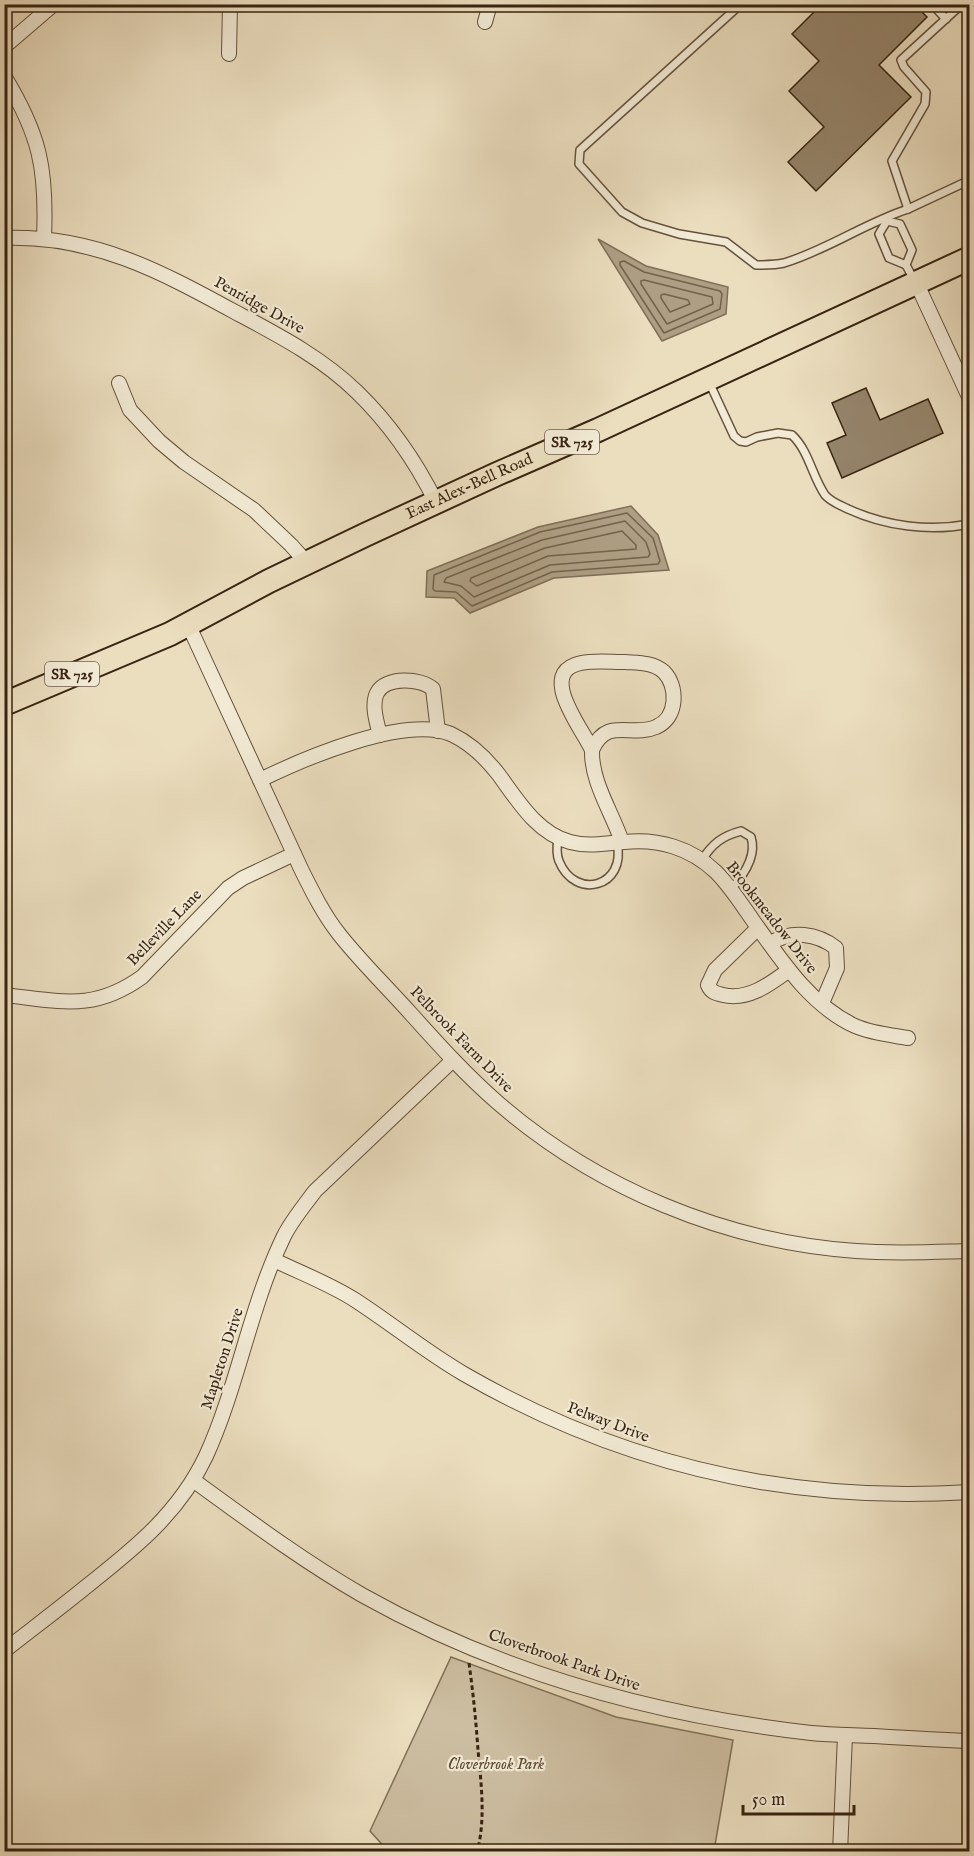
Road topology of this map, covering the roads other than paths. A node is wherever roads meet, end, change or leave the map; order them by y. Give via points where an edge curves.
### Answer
1 (54, 4) edge
2 (230, 4) edge
3 (490, 4) edge
4 (741, 4) edge
5 (932, 4) edge
6 (962, 4) edge
7 (946, 19) junction
8 (485, 22) dead end
9 (4, 47) edge
10 (229, 54) dead end
11 (4, 76) edge
12 (969, 180) edge
13 (908, 209) junction
14 (886, 219) junction
15 (4, 238) edge
16 (44, 238) junction
17 (969, 258) edge
18 (911, 274) junction
19 (708, 380) junction
20 (119, 383) dead end
21 (969, 399) edge
22 (436, 502) junction
23 (969, 524) edge
24 (307, 563) junction
25 (188, 624) junction
26 (4, 704) edge
27 (438, 731) junction
28 (380, 735) junction
29 (592, 750) junction
30 (260, 780) junction
31 (558, 837) junction
32 (620, 842) junction
33 (294, 854) junction
34 (702, 860) junction
35 (731, 889) junction
36 (758, 928) junction
37 (771, 943) junction
38 (789, 970) junction
39 (4, 995) edge
40 (822, 1003) junction
41 (908, 1038) dead end
42 (453, 1060) junction
43 (969, 1251) edge
44 (274, 1260) junction
45 (193, 1480) junction
46 (969, 1492) edge
47 (4, 1651) edge
48 (845, 1736) junction
49 (969, 1742) edge
50 (840, 1851) edge

1 - 9 street
2 - 10 street
3 - 8 street
4 - 14 lane via 580,150 579,164 622,212 642,223 679,234 726,242 756,265 782,263
5 - 7 lane
6 - 7 lane
7 - 13 lane via 902,60 926,92 925,104 892,161
11 - 16 street via 40,152
12 - 13 lane
13 - 14 lane
14 - 18 lane via 900,224 912,250
14 - 18 lane via 879,234 889,258
15 - 16 street, Penridge Drive
16 - 22 street, Penridge Drive via 83,245 142,264 294,343 346,382 377,412 414,462
17 - 18 main road, East Alex-Bell Road / SR 725
18 - 19 main road, East Alex-Bell Road / SR 725
18 - 21 street
19 - 22 main road, East Alex-Bell Road / SR 725
19 - 23 lane via 734,436 746,442 778,433 792,435 801,445 821,488 834,503 898,525
20 - 24 street via 130,410 159,441 254,510
22 - 24 main road, East Alex-Bell Road / SR 725
24 - 25 main road, East Alex-Bell Road / SR 725
25 - 26 main road, East Alex-Bell Road / SR 725
25 - 30 street, Pelbrook Farm Drive
27 - 28 street, Brookmeadow Drive
27 - 28 street via 433,689 418,681 393,683 378,691 375,713
27 - 31 street, Brookmeadow Drive via 482,754 526,811
28 - 30 street, Brookmeadow Drive via 322,752
29 - 29 street via 596,741 611,730 658,727 673,706 675,695 667,675 644,663 581,663 564,673 561,686 567,704
29 - 32 street via 599,787
30 - 33 street, Pelbrook Farm Drive
31 - 32 street, Brookmeadow Drive via 587,845
31 - 32 lane via 559,862 567,873 586,885 596,885 615,871
32 - 34 street, Brookmeadow Drive via 666,844
33 - 39 street, Belleville Lane via 240,880 128,987 94,1001
33 - 42 street, Pelbrook Farm Drive via 338,933
34 - 35 street, Brookmeadow Drive
34 - 35 lane via 717,840 729,834 741,831 751,837 748,864
35 - 36 street, Brookmeadow Drive
36 - 37 street, Brookmeadow Drive
36 - 38 street via 715,970 708,985 710,990 729,997 743,996
37 - 38 street, Brookmeadow Drive
37 - 40 street via 799,934 829,942 836,948 837,968
38 - 40 street, Brookmeadow Drive
40 - 41 street, Brookmeadow Drive via 856,1026
42 - 43 street, Pelbrook Farm Drive via 531,1129 573,1158 612,1181 706,1221 778,1240 856,1251
42 - 44 street, Mapleton Drive via 315,1191 296,1216
44 - 45 street, Mapleton Drive via 220,1419
44 - 46 street, Pelway Drive via 347,1296 432,1354 518,1404 617,1446 708,1472 801,1488 901,1495
45 - 47 street, Mapleton Drive via 172,1510 130,1553
45 - 48 street, Cloverbrook Park Drive via 283,1545 363,1595 449,1638 526,1670 675,1712
48 - 49 street, Cloverbrook Park Drive
48 - 50 street

